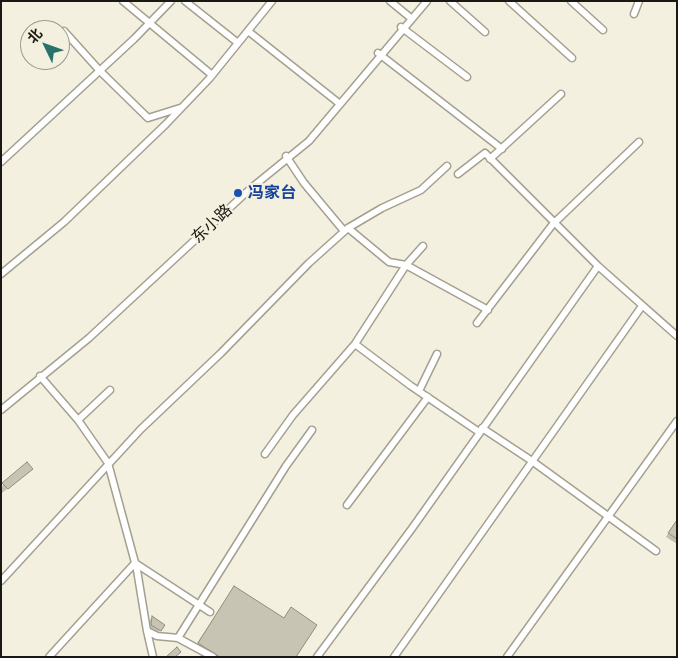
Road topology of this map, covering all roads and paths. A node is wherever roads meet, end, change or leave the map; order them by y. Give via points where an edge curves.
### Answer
1 (123, 1) edge
2 (171, 1) edge
3 (185, 1) edge
4 (272, 1) edge
5 (390, 1) edge
6 (423, 1) edge
7 (427, 1) edge
8 (450, 1) edge
9 (509, 1) edge
10 (571, 1) edge
11 (638, 1) edge
12 (634, 14) dead end
13 (411, 18) junction
14 (150, 23) junction
15 (402, 28) junction
16 (603, 30) dead end
17 (248, 31) junction
18 (485, 32) dead end
19 (70, 38) edge
20 (238, 43) junction
21 (379, 54) junction
22 (572, 58) dead end
23 (100, 71) junction
24 (212, 75) junction
25 (467, 77) dead end
26 (561, 94) dead end
27 (339, 103) junction
28 (180, 108) junction
29 (639, 142) dead end
30 (502, 149) junction
31 (287, 157) junction
32 (490, 159) junction
33 (1, 162) edge
34 (447, 166) dead end
35 (458, 174) dead end
36 (553, 224) junction
37 (346, 230) junction
38 (423, 246) dead end
39 (406, 265) junction
40 (598, 266) junction
41 (1, 274) edge
42 (642, 306) junction
43 (488, 310) junction
44 (478, 323) dead end
45 (677, 336) edge
46 (354, 344) junction
47 (437, 354) dead end
48 (40, 377) junction
49 (110, 390) dead end
50 (419, 391) junction
51 (428, 397) junction
52 (1, 404) edge
53 (1, 410) edge
54 (78, 420) junction
55 (677, 421) edge
56 (312, 430) dead end
57 (480, 430) junction
58 (265, 454) dead end
59 (532, 461) junction
60 (108, 463) junction
61 (347, 505) dead end
62 (610, 517) junction
63 (656, 551) dead end
64 (135, 563) junction
65 (1, 581) edge
66 (199, 605) junction
67 (210, 612) dead end
68 (147, 631) junction
69 (178, 638) junction
70 (49, 657) edge
71 (153, 657) edge
72 (213, 657) edge
73 (317, 657) edge
74 (394, 657) edge
75 (507, 657) edge

1 - 14 street
2 - 14 street
3 - 20 street
4 - 17 street
5 - 13 street
6 - 13 street, 东小路
7 - 13 street, 东小路
8 - 18 street
9 - 22 street
10 - 16 street
11 - 12 street
13 - 15 street, 东小路
14 - 23 street
14 - 24 street
15 - 21 street, 东小路
15 - 25 street
17 - 20 street
17 - 27 street
19 - 23 street
20 - 24 street
21 - 27 street, 东小路
21 - 30 street
23 - 28 street via 148,118
23 - 33 street
24 - 28 street
26 - 30 street
27 - 31 street, 东小路
28 - 41 street via 64,222
29 - 36 street
30 - 32 street
31 - 37 street via 304,183
31 - 48 street, 东小路 via 89,338
32 - 35 street via 485,154
32 - 36 street
34 - 37 street via 421,190
36 - 40 street
36 - 43 street
37 - 39 street via 388,262
37 - 60 street
38 - 39 street
39 - 43 street
39 - 46 street
40 - 42 street
40 - 57 street
42 - 45 street
42 - 59 street
43 - 44 street
46 - 50 street
46 - 58 street
47 - 50 street
48 - 52 street, 东小路
48 - 53 street, 东小路
48 - 54 street
49 - 54 street
50 - 51 street
51 - 57 street
51 - 61 street
54 - 60 street
55 - 62 street
56 - 66 street
57 - 59 street
57 - 73 street
59 - 62 street
59 - 74 street
60 - 64 street
60 - 65 street
62 - 63 street
62 - 75 street
64 - 66 street
64 - 68 street
64 - 70 street
66 - 67 street
66 - 69 street
68 - 69 street via 157,636
68 - 71 street
69 - 72 street

